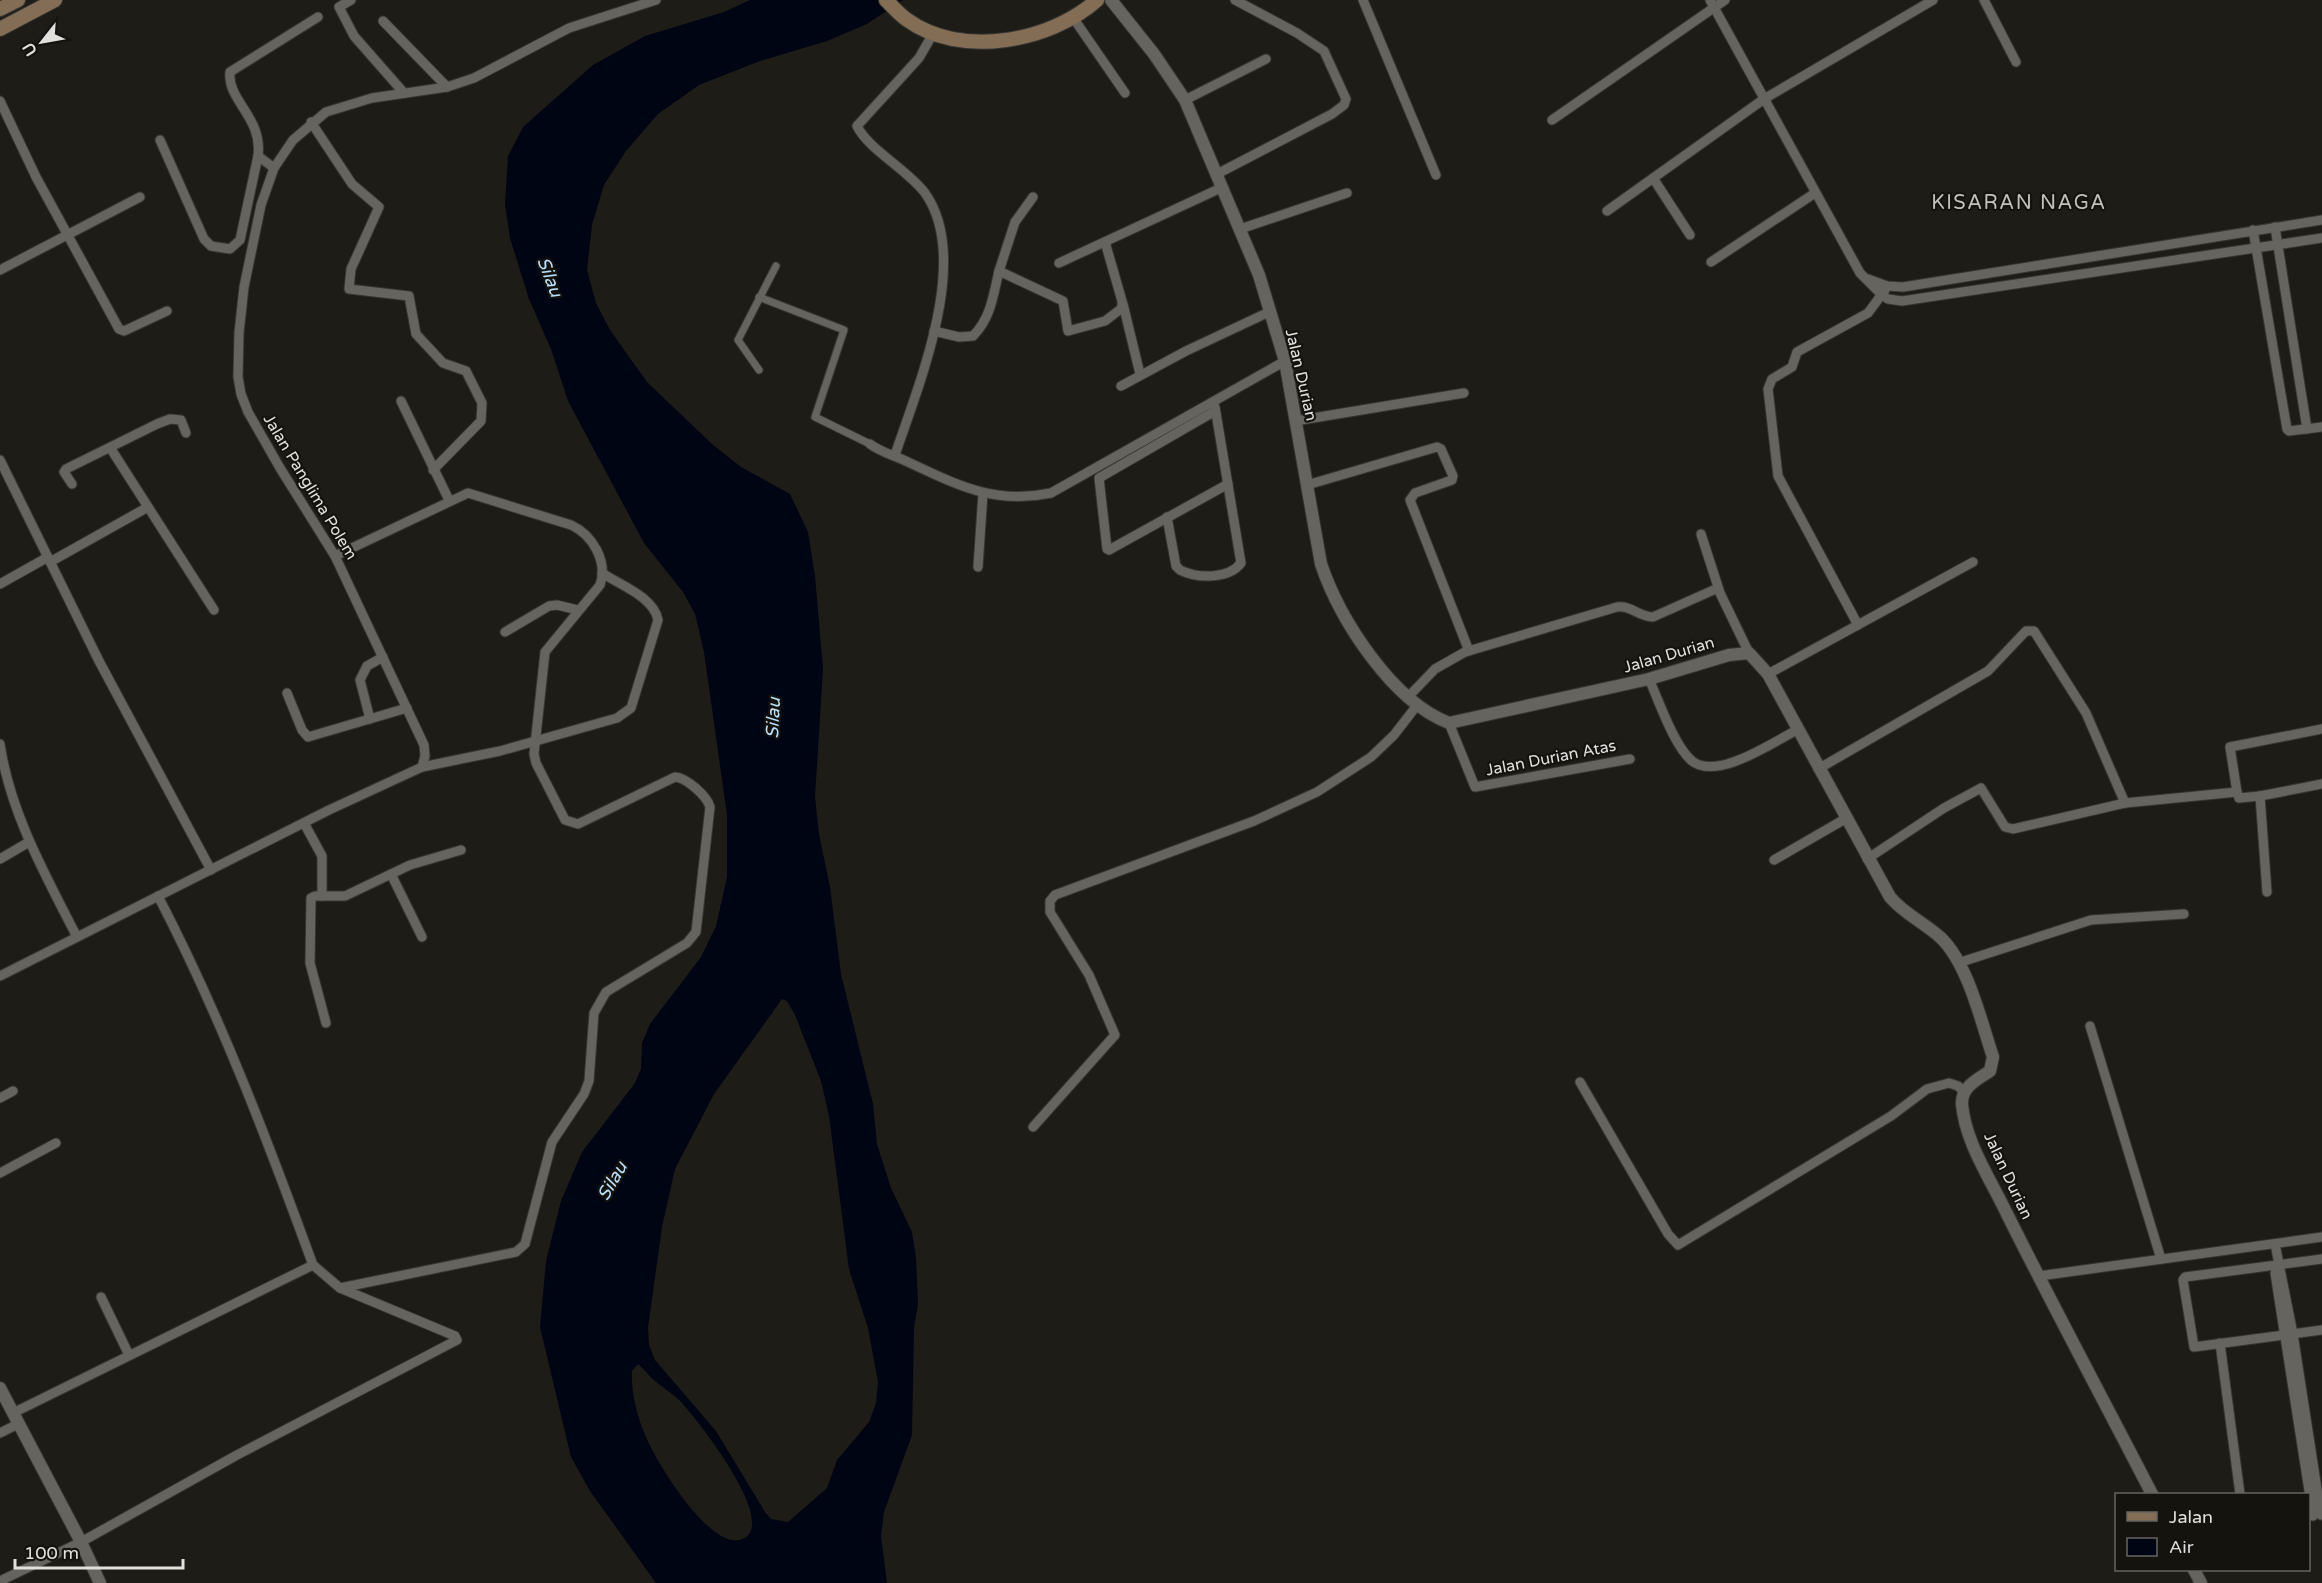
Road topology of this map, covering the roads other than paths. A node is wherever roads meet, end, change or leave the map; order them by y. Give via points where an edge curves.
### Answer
1 (18, 0) edge
2 (55, 0) edge
3 (351, 0) edge
4 (656, 0) edge
5 (886, 0) edge
6 (1097, 0) edge
7 (1111, 0) edge
8 (1235, 0) edge
9 (1363, 0) edge
10 (1725, 0) edge
11 (1933, 0) edge
12 (1984, 0) edge
13 (1712, 3) edge
14 (0, 9) edge
15 (318, 17) dead end
16 (1074, 19) junction
17 (383, 21) dead end
18 (0, 29) edge
19 (934, 32) junction
20 (1266, 59) dead end
21 (2016, 62) dead end
22 (447, 87) junction
23 (404, 93) junction
24 (1125, 93) dead end
25 (1764, 99) junction
26 (1185, 100) junction
27 (0, 101) edge
28 (1552, 120) dead end
29 (311, 122) junction
30 (160, 140) dead end
31 (258, 156) junction
32 (274, 168) junction
33 (1217, 174) junction
34 (1436, 175) dead end
35 (1653, 178) junction
36 (1223, 187) junction
37 (1347, 193) dead end
38 (1815, 193) junction
39 (140, 197) dead end
40 (1033, 198) dead end
41 (1607, 211) dead end
42 (2322, 220) edge
43 (2275, 227) junction
44 (1240, 229) junction
45 (2253, 230) junction
46 (70, 235) junction
47 (1690, 235) dead end
48 (2322, 238) edge
49 (1105, 242) junction
50 (2277, 244) junction
51 (2256, 247) junction
52 (1710, 262) dead end
53 (1059, 263) dead end
54 (777, 266) dead end
55 (0, 270) edge
56 (999, 271) junction
57 (1863, 278) junction
58 (1887, 286) junction
59 (1882, 295) junction
60 (759, 297) junction
61 (1122, 301) junction
62 (167, 311) dead end
63 (1269, 312) junction
64 (934, 331) junction
65 (1285, 361) junction
66 (759, 370) dead end
67 (1140, 374) junction
68 (1121, 386) dead end
69 (1464, 393) dead end
70 (401, 401) dead end
71 (1214, 406) junction
72 (1295, 421) junction
73 (2322, 427) edge
74 (2307, 429) junction
75 (186, 433) dead end
76 (870, 444) joint
77 (111, 449) junction
78 (895, 455) junction
79 (0, 460) edge
80 (433, 471) junction
81 (72, 484) dead end
82 (1228, 484) junction
83 (1307, 485) junction
84 (983, 492) junction
85 (449, 500) junction
86 (148, 507) junction
87 (1167, 517) junction
88 (1701, 534) dead end
89 (335, 556) junction
90 (49, 560) junction
91 (1973, 562) dead end
92 (978, 567) dead end
93 (602, 573) junction
94 (0, 584) edge
95 (1718, 588) junction
96 (214, 610) dead end
97 (578, 610) junction
98 (1858, 625) junction
99 (506, 632) dead end
100 (1469, 651) junction
101 (1749, 653) junction
102 (383, 657) junction
103 (1768, 674) junction
104 (1649, 680) junction
105 (287, 693) dead end
106 (1414, 700) junction
107 (407, 708) junction
108 (370, 719) junction
109 (1449, 723) junction
110 (2322, 729) edge
111 (1797, 730) junction
112 (536, 740) junction
113 (0, 744) edge
114 (1630, 759) dead end
115 (422, 767) junction
116 (1818, 769) junction
117 (2322, 784) edge
118 (2237, 792) junction
119 (2260, 796) junction
120 (2125, 803) junction
121 (1845, 819) junction
122 (304, 822) junction
123 (29, 842) junction
124 (461, 850) dead end
125 (0, 859) edge
126 (1867, 859) junction
127 (1774, 860) dead end
128 (211, 870) junction
129 (391, 874) junction
130 (2267, 892) dead end
131 (158, 896) junction
132 (322, 896) junction
133 (2184, 914) dead end
134 (77, 937) junction
135 (422, 937) dead end
136 (1958, 963) junction
137 (0, 976) edge
138 (326, 1023) dead end
139 (2090, 1026) dead end
140 (1580, 1082) dead end
141 (13, 1091) dead end
142 (1964, 1092) junction
143 (0, 1098) edge
144 (1033, 1127) dead end
145 (56, 1143) dead end
146 (0, 1173) edge
147 (2322, 1238) edge
148 (2275, 1244) junction
149 (2322, 1259) edge
150 (2161, 1260) junction
151 (313, 1265) junction
152 (2278, 1265) junction
153 (2039, 1276) junction
154 (340, 1288) junction
155 (101, 1297) dead end
156 (2322, 1330) edge
157 (2289, 1334) junction
158 (2220, 1343) junction
159 (129, 1355) junction
160 (0, 1388) edge
161 (16, 1418) junction
162 (0, 1433) edge
163 (2151, 1493) edge
164 (2240, 1493) edge
165 (2316, 1516) edge
166 (81, 1542) junction
167 (0, 1581) edge
168 (100, 1583) edge

1 - 14 main road
2 - 18 main road
3 - 23 street via 339,7 354,36
4 - 22 street, Jalan Panglima Polem via 569,28 502,65
5 - 19 main road via 907,20
6 - 16 main road
7 - 26 street, Jalan Durian
8 - 33 street via 1324,51 1346,99 1332,114
9 - 34 street
10 - 13 street
11 - 25 street
12 - 21 street
13 - 25 street
13 - 28 street
15 - 31 street via 230,72 234,90 258,132
16 - 19 main road via 1043,33 1019,38 965,40
16 - 24 street
17 - 22 street
19 - 64 street via 919,58 857,126 924,192 940,221 944,260
20 - 26 street
22 - 23 street, Jalan Panglima Polem
23 - 29 street, Jalan Panglima Polem via 348,104 326,111
25 - 35 street
25 - 38 street
26 - 33 street, Jalan Durian
27 - 46 street via 36,177
29 - 32 street, Jalan Panglima Polem via 292,140
29 - 80 street via 352,184 379,207 351,269 348,288 409,296 416,334 443,363 466,371 482,403 481,421
30 - 31 street via 211,246 230,249 240,240
31 - 32 street
32 - 89 street, Jalan Panglima Polem via 261,204 244,287 238,376 248,412
33 - 36 street, Jalan Durian
35 - 41 street
35 - 47 street
36 - 44 street, Jalan Durian
36 - 49 street
37 - 44 street
38 - 52 street
38 - 57 street
39 - 46 street
40 - 56 street via 1015,222
42 - 43 street
43 - 45 street
43 - 50 street
44 - 63 street, Jalan Durian
45 - 51 street
45 - 58 street via 1903,287
46 - 55 street
46 - 62 street via 121,331
48 - 50 street
49 - 53 street
49 - 61 street
50 - 51 street
50 - 74 street
51 - 59 street via 1902,301
51 - 74 street via 2287,429
54 - 60 street
56 - 61 street via 1063,300 1068,331 1105,321 1122,308
56 - 64 street via 991,309 984,325 973,336
57 - 58 street
57 - 59 street
58 - 59 street
59 - 98 street via 1869,313 1797,352 1792,367 1772,379 1768,388 1778,476
60 - 66 street via 738,340
60 - 76 street via 844,330 815,417
61 - 67 street
63 - 65 street, Jalan Durian
63 - 67 street
64 - 78 street
65 - 71 street
65 - 72 street, Jalan Durian
67 - 68 street
69 - 72 street
70 - 80 street
71 - 82 street
71 - 84 street via 1051,494 1008,498
71 - 87 street via 1100,478 1108,550
72 - 83 street, Jalan Durian
73 - 74 street
75 - 77 street via 181,420 170,419
76 - 78 street
77 - 81 street via 65,470
77 - 86 street
78 - 84 street via 967,489
79 - 90 street
80 - 85 street
82 - 87 street
82 - 87 street via 1241,562 1233,570 1222,575 1180,570
83 - 100 street via 1441,449 1452,480 1415,493 1410,500
83 - 106 street, Jalan Durian via 1321,564 1331,592 1378,669
84 - 92 street
85 - 89 street
85 - 93 street via 468,493 578,528 592,542
86 - 90 street
86 - 96 street
88 - 95 street
89 - 102 street, Jalan Panglima Polem
90 - 94 street
90 - 128 street
91 - 98 street
93 - 97 street via 600,585
93 - 112 street via 650,603 657,613 631,708 617,718
95 - 100 street via 1653,617 1617,607
95 - 101 street
97 - 99 street via 557,604 549,606
97 - 112 street via 545,652
98 - 103 street
100 - 106 street via 1435,669
101 - 103 street
101 - 104 street, Jalan Durian via 1729,655
102 - 107 street, Jalan Panglima Polem
102 - 108 street via 367,666 360,680
103 - 111 street
104 - 109 street, Jalan Durian
104 - 111 street via 1681,748 1702,766 1726,765
105 - 108 street via 308,737
106 - 109 street, Jalan Durian via 1431,716
106 - 144 street via 1394,735 1371,757 1317,792 1254,821 1055,895 1050,901 1050,912 1089,975 1115,1035
107 - 108 street
107 - 115 street, Jalan Panglima Polem via 424,745
109 - 114 street, Jalan Durian Atas via 1475,786
110 - 118 street via 2230,747
111 - 116 street
112 - 115 street
112 - 154 street via 536,763 568,822 578,824 675,777 684,779 708,801 696,932 687,943 606,992 597,1004 589,1081 552,1142 522,1248
113 - 123 street via 3,765
115 - 122 street
116 - 120 street via 1988,671 2026,631 2034,631 2086,713
116 - 121 street
117 - 119 street
118 - 119 street via 2239,798
118 - 120 street
119 - 130 street
120 - 126 street via 2008,829 1981,788
121 - 126 street
121 - 127 street
122 - 128 street
122 - 132 street via 322,856
123 - 125 street
123 - 134 street
124 - 129 street
126 - 136 street via 1897,905 1941,938
128 - 131 street
129 - 132 street via 349,895
129 - 135 street
131 - 134 street
131 - 151 street via 231,1049
132 - 138 street via 310,900 310,963
133 - 136 street via 2091,920
134 - 137 street
136 - 142 street via 1993,1057 1990,1071
139 - 150 street
140 - 142 street via 1678,1245 1891,1116 1926,1089 1949,1083
141 - 143 street
142 - 153 street, Jalan Durian via 1962,1103 1976,1150
145 - 146 street
147 - 148 street
148 - 150 street
148 - 152 street
149 - 152 street
150 - 153 street
151 - 154 street
151 - 159 street
152 - 157 street via 2283,1273
152 - 158 street via 2183,1279 2193,1346
153 - 163 street, Jalan Durian
154 - 166 street via 458,1340 237,1455
155 - 159 street
156 - 157 street
157 - 158 street
157 - 165 street
158 - 164 street
159 - 161 street
160 - 161 street
161 - 162 street
161 - 166 street
166 - 167 street
166 - 168 street

